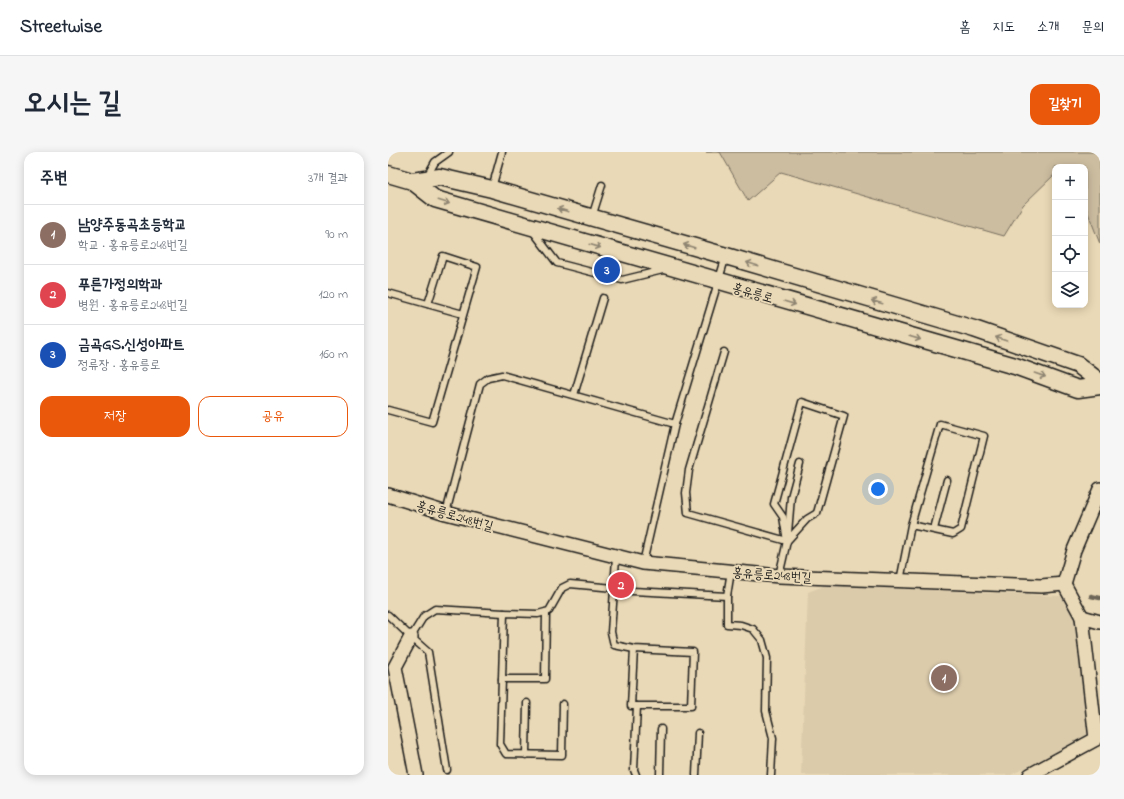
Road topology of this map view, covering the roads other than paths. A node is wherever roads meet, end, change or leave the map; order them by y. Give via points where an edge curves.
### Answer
1 (449, 152) edge
2 (502, 152) edge
3 (388, 174) edge
4 (419, 180) junction
5 (602, 185) dead end
6 (492, 190) junction
7 (592, 218) junction
8 (530, 228) junction
9 (726, 256) junction
10 (672, 267) junction
11 (719, 282) junction
12 (388, 293) edge
13 (603, 298) dead end
14 (428, 304) junction
15 (463, 314) junction
16 (724, 352) dead end
17 (1100, 382) edge
18 (1100, 386) edge
19 (574, 395) junction
20 (388, 410) edge
21 (675, 424) junction
22 (800, 464) dead end
23 (947, 480) dead end
24 (1100, 490) edge
25 (388, 495) edge
26 (446, 513) junction
27 (911, 525) junction
28 (934, 529) junction
29 (787, 541) junction
30 (616, 557) junction
31 (643, 563) junction
32 (731, 571) junction
33 (779, 576) junction
34 (900, 581) junction
35 (1064, 584) junction
36 (614, 589) junction
37 (727, 596) junction
38 (546, 612) junction
39 (504, 613) junction
40 (388, 615) edge
41 (1082, 617) junction
42 (1100, 622) edge
43 (411, 637) junction
44 (634, 649) junction
45 (392, 663) edge
46 (502, 678) junction
47 (527, 703) dead end
48 (563, 704) dead end
49 (637, 706) junction
50 (661, 729) dead end
51 (698, 733) dead end
52 (526, 754) junction
53 (447, 770) dead end
54 (416, 775) edge
55 (636, 775) edge
56 (660, 775) edge
57 (696, 775) edge
58 (771, 775) edge
59 (1030, 775) edge

1 - 4 lane via 435,162
2 - 6 lane
3 - 4 street, 홍유릉로
4 - 6 street, 홍유릉로 via 440,177
4 -> 8 street, 홍유릉로 via 435,199
5 - 7 lane
7 -> 6 street, 홍유릉로
9 -> 7 street, 홍유릉로
8 -> 10 street, 홍유릉로
8 - 10 lane via 557,263 622,280
9 - 11 lane
17 -> 9 street, 홍유릉로 via 1078,365 974,330
10 - 11 street, 홍유릉로
11 -> 18 street, 홍유릉로 via 1015,366 1078,388
11 - 21 lane
12 - 14 lane
13 - 19 lane
14 - 15 lane
14 - 15 lane via 443,256 477,267
15 - 20 lane via 432,422
16 - 29 lane via 690,470 686,493 688,513
19 - 21 lane
19 - 26 lane via 502,375 488,378 480,384
21 - 31 lane
22 - 29 lane via 791,496
23 - 28 lane
24 - 35 street via 1074,550
25 - 26 street, 홍유릉로248번길
26 - 30 street, 홍유릉로248번길
27 - 28 lane
27 - 28 lane via 940,424 984,436 961,529 953,534
27 - 34 lane
29 - 29 lane via 807,519 817,513 844,416 802,402 774,504 783,517
29 - 33 lane
30 - 31 street, 홍유릉로248번길
30 - 36 lane
31 - 32 street, 홍유릉로248번길
32 - 33 street, 홍유릉로248번길
32 - 37 lane
33 - 34 street, 홍유릉로248번길
34 - 35 street, 홍유릉로248번길 via 1041,586
35 - 41 street
36 - 37 lane
36 - 38 lane via 570,584 562,588
36 - 44 lane via 611,632 614,645
37 - 58 lane via 726,624 753,629 762,640 767,658 766,711 773,738
38 - 39 lane
38 - 46 lane via 545,679
39 - 43 lane via 434,609 424,616
39 - 46 lane
40 - 43 lane
41 - 42 street
41 - 59 street via 1096,739
43 - 45 street
43 - 53 lane via 428,652
44 - 49 lane via 631,706
44 - 49 lane via 693,652 691,706
45 - 54 street
46 - 52 lane via 500,744 506,754
47 - 52 lane
48 - 52 lane via 562,755
49 - 55 lane via 634,770
50 - 56 lane
51 - 57 lane

